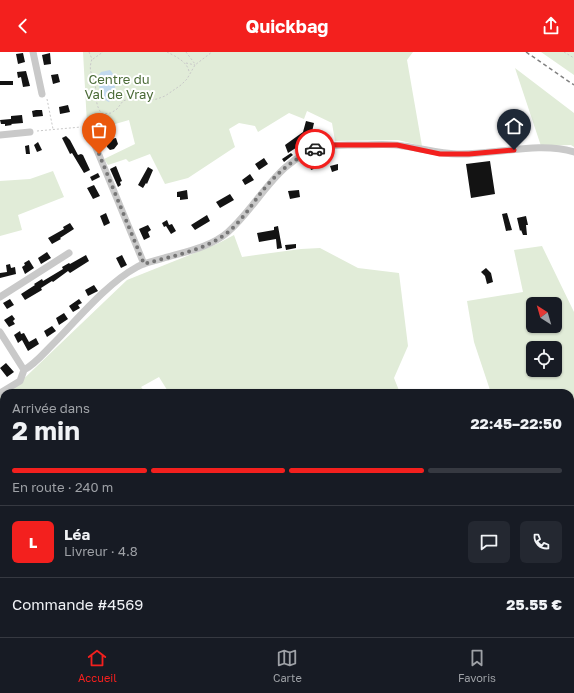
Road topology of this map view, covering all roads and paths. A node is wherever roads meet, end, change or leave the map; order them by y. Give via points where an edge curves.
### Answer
1 (33, 52) edge
2 (89, 52) edge
3 (103, 52) edge
4 (167, 52) edge
5 (186, 52) edge
6 (212, 52) edge
7 (564, 52) edge
8 (574, 58) edge
9 (92, 59) junction
10 (185, 63) junction
11 (195, 64) junction
12 (189, 73) junction
13 (42, 94) joint
14 (102, 114) junction
15 (87, 126) junction
16 (53, 130) junction
17 (30, 132) joint
18 (0, 135) edge
19 (574, 152) edge
20 (69, 253) dead end
21 (144, 264) junction
22 (0, 297) edge
23 (0, 332) edge
24 (24, 370) junction
25 (7, 389) edge

1 - 13 street
2 - 9 path
3 - 9 path
4 - 10 path
5 - 11 path
6 - 11 path
7 - 8 path
9 - 14 path via 91,74 95,84 96,101
10 - 11 path
10 - 12 path
11 - 12 path
12 - 14 path via 181,85 165,96 150,100 132,98 123,101 118,109 111,113
13 - 16 path via 46,98
14 - 15 path via 93,126
15 - 16 path
15 - 21 street
16 - 17 path
17 - 18 street
19 - 21 street via 553,148 440,154 397,145 321,147 281,170 238,222 221,237 202,247
20 - 22 street
21 - 24 street via 111,286
23 - 24 street
24 - 25 street via 20,381

